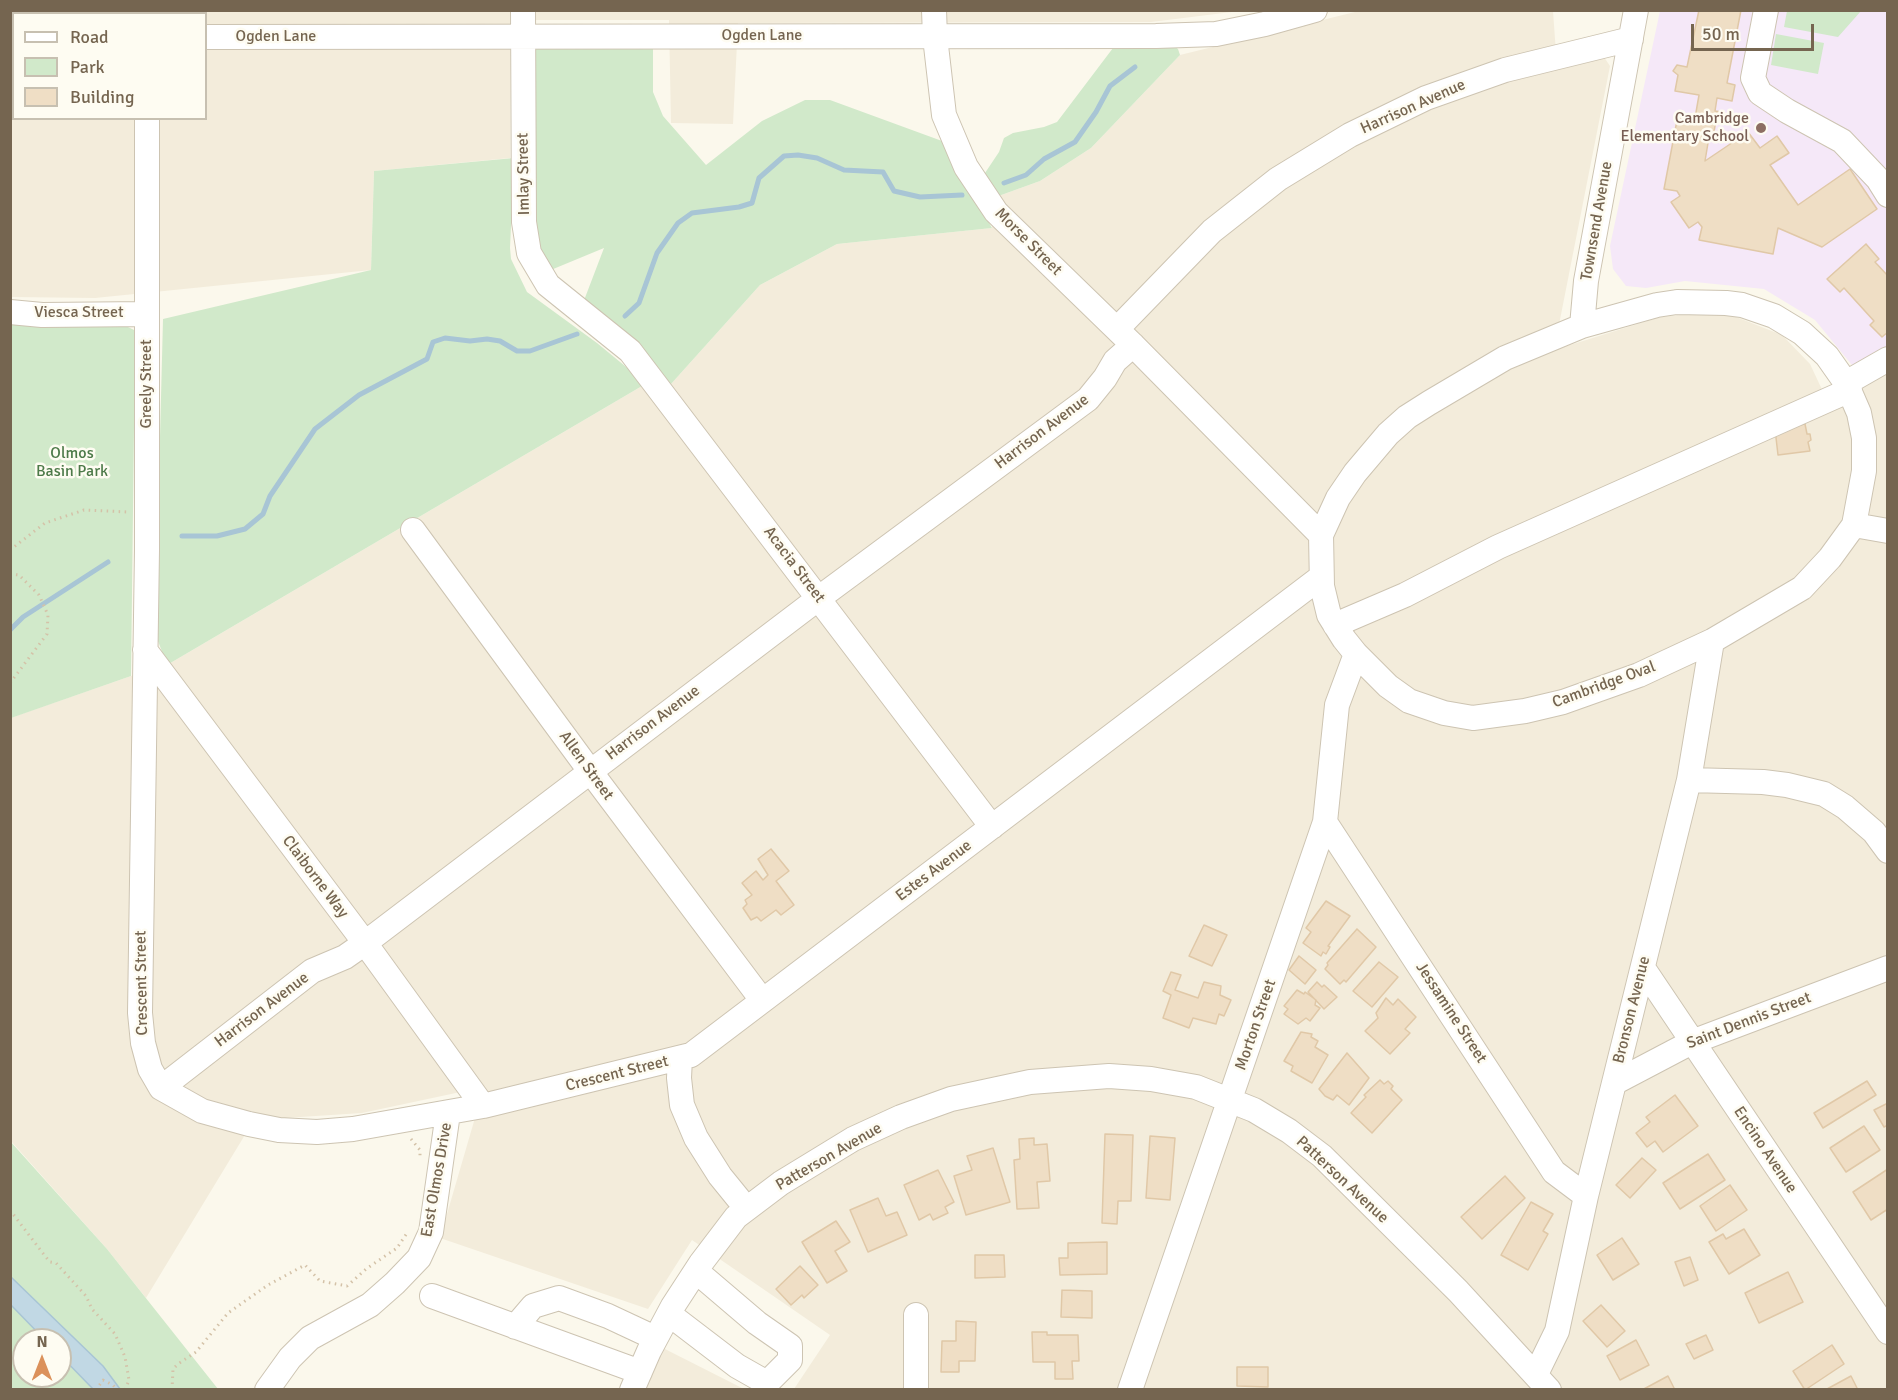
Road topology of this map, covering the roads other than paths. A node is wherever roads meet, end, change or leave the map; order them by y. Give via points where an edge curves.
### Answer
1 (523, 10) edge
2 (934, 10) edge
3 (1315, 10) edge
4 (1636, 10) edge
5 (1766, 10) edge
6 (523, 35) junction
7 (207, 37) edge
8 (934, 37) junction
9 (1631, 39) junction
10 (147, 120) edge
11 (1887, 195) edge
12 (10, 312) edge
13 (147, 314) junction
14 (584, 315) joint
15 (1582, 326) junction
16 (1125, 337) junction
17 (1887, 359) edge
18 (1848, 387) junction
19 (1854, 525) junction
20 (414, 530) dead end
21 (1887, 531) edge
22 (1321, 535) junction
23 (1321, 577) junction
24 (819, 598) junction
25 (1335, 625) junction
26 (1712, 641) junction
27 (145, 650) junction
28 (1356, 654) junction
29 (590, 771) junction
30 (1689, 780) junction
31 (1325, 822) junction
32 (993, 827) junction
33 (1887, 851) edge
34 (365, 943) junction
35 (1643, 968) junction
36 (1887, 968) edge
37 (762, 1000) junction
38 (1692, 1042) junction
39 (680, 1058) junction
40 (1614, 1083) junction
41 (161, 1088) junction
42 (1230, 1100) junction
43 (483, 1106) junction
44 (448, 1113) junction
45 (1586, 1196) junction
46 (746, 1208) junction
47 (696, 1271) junction
48 (432, 1296) dead end
49 (669, 1314) junction
50 (916, 1316) dead end
51 (515, 1327) junction
52 (1887, 1332) edge
53 (655, 1338) junction
54 (636, 1381) edge
55 (1542, 1382) edge
56 (267, 1389) edge
57 (916, 1389) edge
58 (1130, 1389) edge

1 - 6 street, Imlay Street
2 - 8 street, Morse Street
3 - 8 street, Ogden Lane via 1216,34
4 - 9 street, Townsend Avenue
5 - 11 street via 1753,78 1760,93 1842,141 1878,179
6 - 7 street, Ogden Lane
6 - 8 street, Ogden Lane
6 - 14 street, Imlay Street via 524,222 529,253 548,285
8 - 16 street, Morse Street via 944,115 966,167 996,212
9 - 15 street, Townsend Avenue via 1586,281
9 - 16 street, Harrison Avenue via 1505,70 1426,98 1350,135 1278,179 1212,231
10 - 13 street, Greely Street
12 - 13 street, Viesca Street
13 - 27 street, Greely Street
14 - 24 street, Acacia Street via 630,351
15 - 18 street, Cambridge Oval via 1658,304 1742,305 1774,316 1802,333 1827,356
15 - 22 street, Cambridge Oval via 1505,358 1407,417 1355,472
16 - 22 street, Morse Street
16 - 24 street, Harrison Avenue via 1115,361 1088,399
17 - 18 street
18 - 19 street, Cambridge Oval via 1859,413 1865,454
18 - 25 street via 1509,542 1405,596
19 - 21 street
19 - 26 street, Cambridge Oval via 1802,588
20 - 29 street, Allen Street
22 - 23 street, Cambridge Oval
23 - 25 street, Cambridge Oval
23 - 32 street, Estes Avenue
24 - 29 street, Harrison Avenue
24 - 32 street, Acacia Street
25 - 28 street, Cambridge Oval
26 - 28 street, Cambridge Oval via 1639,675 1563,702 1473,718 1444,713 1409,700 1388,686
26 - 30 street, Bronson Avenue
27 - 34 street, Claiborne Way
27 - 41 street, Crescent Street via 140,1013 150,1070
28 - 31 street, Morton Street via 1337,705
29 - 34 street, Harrison Avenue
29 - 37 street, Allen Street
30 - 33 street via 1788,784 1824,794 1874,832
30 - 35 street, Bronson Avenue
31 - 42 street, Morton Street
31 - 45 street, Jessamine Street via 1554,1172
32 - 37 street, Estes Avenue
34 - 41 street, Harrison Avenue via 345,957 312,971
34 - 43 street, Claiborne Way
35 - 38 street, Encino Avenue
35 - 40 street, Bronson Avenue
36 - 38 street, Saint Dennis Street
37 - 39 street, Estes Avenue via 691,1055
38 - 40 street, Saint Dennis Street
38 - 52 street, Encino Avenue
39 - 43 street, Crescent Street
39 - 46 street via 682,1105 696,1138
40 - 45 street, Bronson Avenue
41 - 44 street via 202,1111 279,1130 316,1132
42 - 46 street, Patterson Avenue via 1185,1085 1109,1076 1030,1082 951,1099 901,1116 853,1139
42 - 55 street, Patterson Avenue via 1289,1131 1322,1156 1458,1291
42 - 58 street, Morton Street
43 - 44 street, Crescent Street
44 - 56 street, East Olmos Drive via 431,1232 418,1258 370,1305 310,1338
45 - 55 street, Bronson Avenue
46 - 47 street, Patterson Avenue
47 - 49 street, Patterson Avenue
47 - 49 street via 790,1346 790,1360 767,1383 737,1366
48 - 51 street
49 - 53 street, Patterson Avenue
50 - 57 street
51 - 53 street via 533,1306 559,1298
51 - 54 street
53 - 54 street, Patterson Avenue

